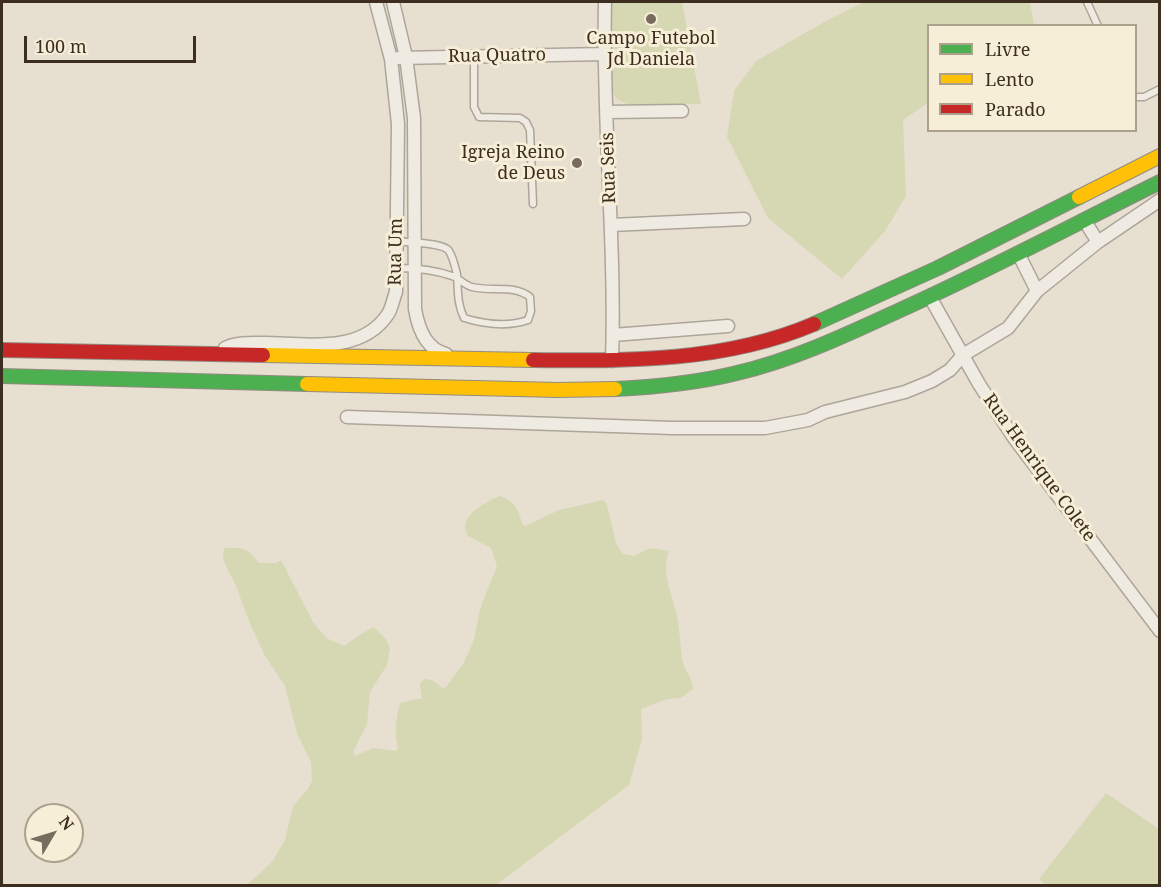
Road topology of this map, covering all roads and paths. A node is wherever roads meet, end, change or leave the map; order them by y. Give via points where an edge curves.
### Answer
1 (376, 2) edge
2 (393, 2) edge
3 (605, 2) edge
4 (1087, 2) edge
5 (1097, 24) edge
6 (604, 54) junction
7 (474, 56) junction
8 (406, 57) junction
9 (391, 59) junction
10 (1160, 89) edge
11 (1137, 97) edge
12 (682, 111) dead end
13 (607, 112) junction
14 (1160, 156) edge
15 (1160, 182) edge
16 (1160, 200) edge
17 (533, 204) dead end
18 (744, 219) dead end
19 (1084, 220) junction
20 (611, 225) junction
21 (396, 241) junction
22 (1098, 242) junction
23 (415, 243) junction
24 (1018, 253) junction
25 (396, 267) junction
26 (414, 268) junction
27 (457, 278) junction
28 (1037, 291) junction
29 (930, 297) junction
30 (728, 326) dead end
31 (613, 335) junction
32 (2, 350) edge
33 (210, 355) junction
34 (963, 355) junction
35 (470, 360) junction
36 (612, 361) junction
37 (2, 376) edge
38 (347, 417) dead end
39 (1154, 614) edge
40 (1160, 631) edge

1 - 9 street, Rua Um
2 - 8 street
3 - 6 street, Rua Seis
4 - 5 lane
6 - 7 street, Rua Quatro
6 - 13 street, Rua Seis
7 - 8 street, Rua Quatro
7 - 17 lane via 474,107 479,117 520,118 530,130
8 - 9 street, Rua Quatro
8 - 23 street via 414,118
9 - 21 street, Rua Um via 398,124
10 - 11 lane
12 - 13 street
13 - 20 street, Rua Seis
14 - 36 highway via 909,283 797,331 720,352
15 - 19 highway
16 - 22 street
18 - 20 street
19 - 22 street
19 - 24 highway
20 - 31 street, Rua Seis
21 - 23 lane
21 - 25 street, Rua Um
22 - 28 street
23 - 26 street
23 - 27 lane via 445,246
24 - 28 street
24 - 29 highway
25 - 26 lane
25 - 33 street, Rua Um via 396,292 389,313 361,337 337,345 241,343
26 - 27 lane
26 - 35 street via 417,326 426,341 440,352
27 - 27 lane via 470,287 525,293 530,297 528,320 506,324 464,318 459,309
28 - 34 street via 1008,328
29 - 34 street, Rua Henrique Colete
29 - 37 highway via 826,344 769,364 685,383 636,388 558,390
30 - 31 street
31 - 36 street, Rua Seis
32 - 33 highway
33 - 35 highway
34 - 38 street via 950,370 905,392 765,428 672,429
34 - 39 street, Rua Henrique Colete via 1014,438
35 - 36 highway
39 - 40 street, Rua Henrique Colete

